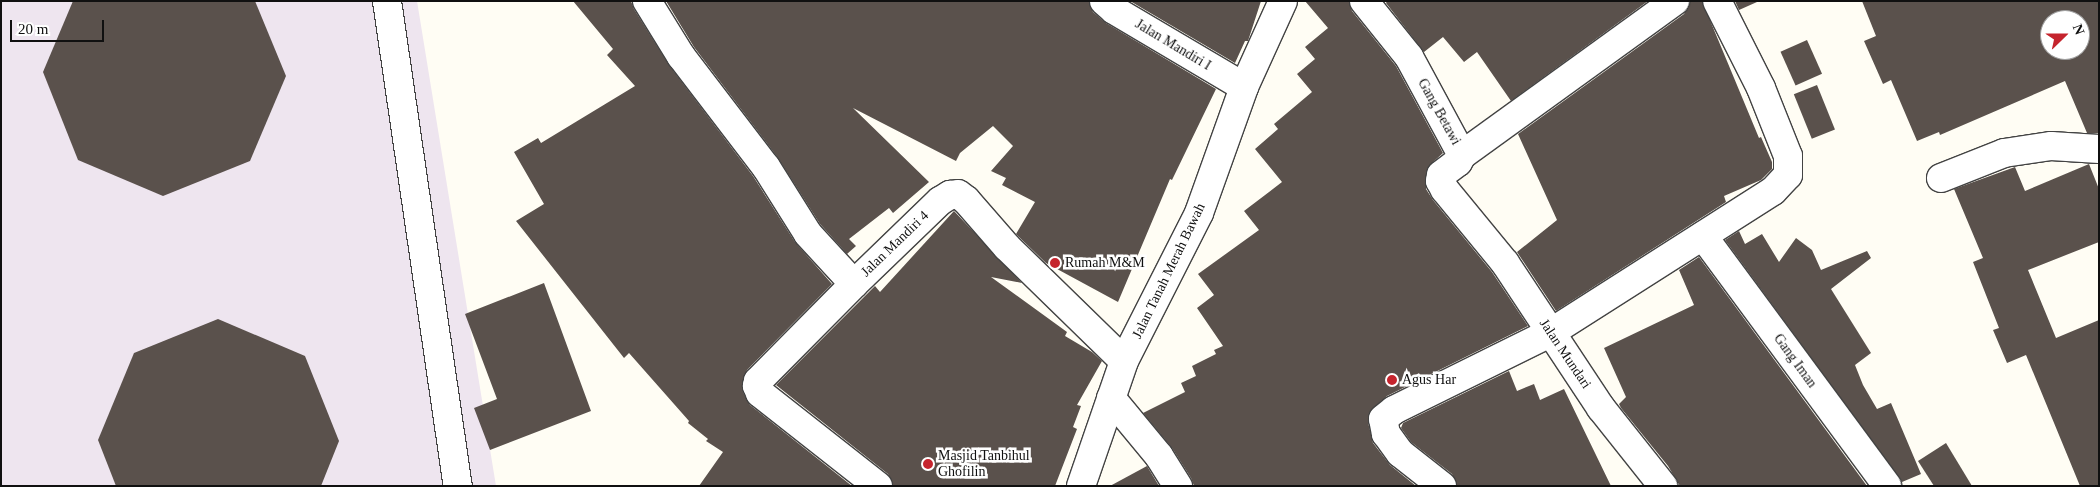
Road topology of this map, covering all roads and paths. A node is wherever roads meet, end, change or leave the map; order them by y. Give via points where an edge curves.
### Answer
1 (387, 1) edge
2 (647, 1) edge
3 (1104, 1) edge
4 (1283, 1) edge
5 (1364, 1) edge
6 (1675, 1) edge
7 (1717, 1) edge
8 (1244, 87) junction
9 (2099, 149) edge
10 (1462, 155) junction
11 (1941, 178) dead end
12 (1471, 220) joint
13 (1704, 236) junction
14 (854, 284) junction
15 (1550, 333) junction
16 (1124, 362) junction
17 (1111, 398) junction
18 (458, 486) edge
19 (878, 486) edge
20 (1081, 486) edge
21 (1178, 486) edge
22 (1442, 486) edge
23 (1663, 486) edge
24 (1888, 486) edge

1 - 18 street
2 - 14 street, Jalan Mandiri 4 via 681,56 766,167 808,234
3 - 8 street, Jalan Mandiri I
4 - 8 street, Jalan Tanah Merah Bawah
5 - 10 street, Gang Betawi via 1409,57
6 - 10 street
7 - 13 street via 1761,88 1788,156 1788,175 1773,191
8 - 16 street, Jalan Tanah Merah Bawah via 1199,213
9 - 11 street via 2051,146 2004,154
10 - 12 street, Gang Betawi via 1441,175 1440,181
12 - 15 street, Jalan Mundari via 1505,263
13 - 15 street
13 - 24 street, Gang Iman
14 - 16 street, Jalan Mandiri 4 via 940,201 958,194
14 - 19 street via 756,386
15 - 22 street via 1394,410 1383,420 1386,434 1400,453
15 - 23 street, Jalan Mundari via 1601,408
16 - 17 street, Jalan Tanah Merah Bawah
17 - 20 street, Jalan Tanah Merah Bawah
17 - 21 street via 1159,456

